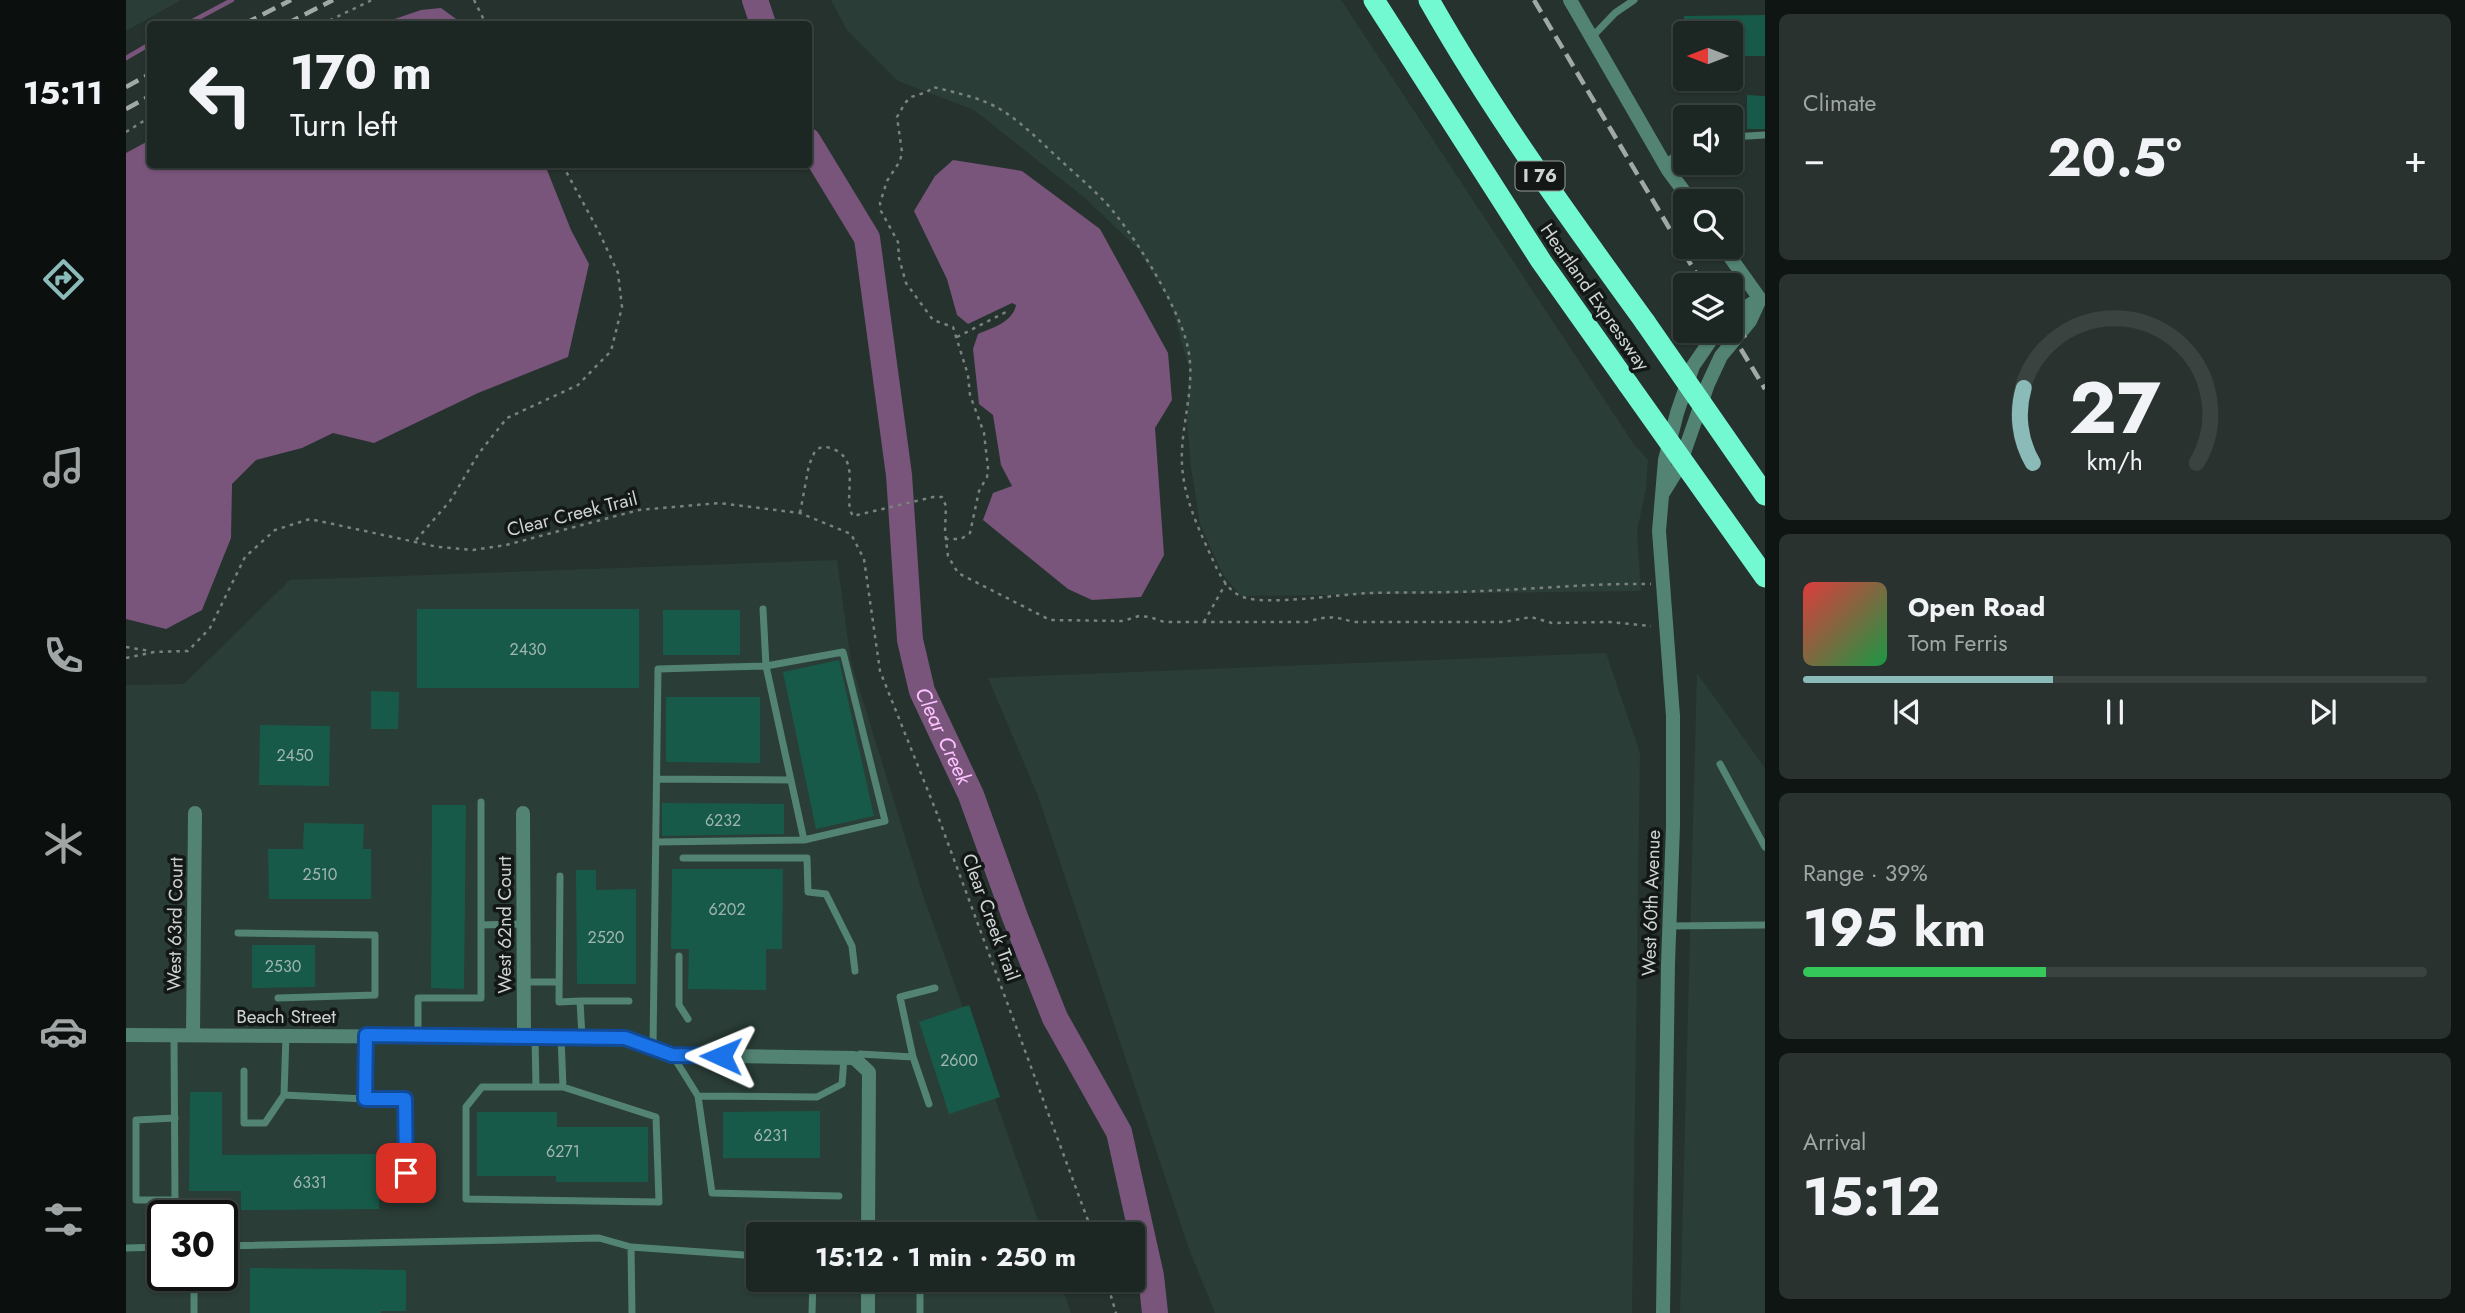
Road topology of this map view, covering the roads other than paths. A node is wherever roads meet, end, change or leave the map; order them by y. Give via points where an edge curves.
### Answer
1 (1358, 0) edge
2 (1374, 0) edge
3 (1431, 0) edge
4 (1570, 0) edge
5 (1634, 0) edge
6 (1592, 38) junction
7 (1765, 135) edge
8 (1743, 136) edge
9 (1673, 157) edge
10 (1476, 162) junction
11 (1664, 163) junction
12 (1682, 189) edge
13 (1733, 259) edge
14 (1763, 297) edge
15 (1743, 310) edge
16 (1709, 343) edge
17 (1662, 495) junction
18 (1765, 495) edge
19 (1765, 577) edge
20 (763, 609) dead end
21 (766, 666) junction
22 (1720, 764) dead end
23 (657, 779) junction
24 (791, 780) junction
25 (481, 802) dead end
26 (195, 813) dead end
27 (523, 813) dead end
28 (804, 840) junction
29 (656, 842) junction
30 (1765, 848) edge
31 (683, 858) dead end
32 (560, 876) dead end
33 (524, 924) junction
34 (481, 925) junction
35 (1765, 925) edge
36 (1670, 926) junction
37 (238, 933) dead end
38 (679, 956) dead end
39 (855, 971) dead end
40 (524, 982) junction
41 (559, 982) junction
42 (935, 988) dead end
43 (278, 998) dead end
44 (580, 1001) junction
45 (629, 1001) dead end
46 (688, 1019) dead end
47 (126, 1035) edge
48 (174, 1035) junction
49 (193, 1035) junction
50 (286, 1035) junction
51 (366, 1035) junction
52 (418, 1036) junction
53 (530, 1037) junction
54 (561, 1037) junction
55 (582, 1037) junction
56 (653, 1047) junction
57 (672, 1055) junction
58 (913, 1057) junction
59 (844, 1058) junction
60 (860, 1059) junction
61 (244, 1071) dead end
62 (536, 1087) junction
63 (563, 1087) junction
64 (284, 1095) junction
65 (698, 1096) junction
66 (365, 1099) junction
67 (929, 1104) dead end
68 (174, 1118) junction
69 (839, 1196) dead end
70 (406, 1198) dead end
71 (868, 1222) edge
72 (238, 1246) edge
73 (147, 1247) edge
74 (631, 1247) junction
75 (126, 1248) edge
76 (746, 1255) edge
77 (194, 1291) edge
78 (813, 1292) edge
79 (868, 1292) edge
80 (920, 1292) edge
81 (194, 1313) edge
82 (632, 1313) edge
83 (812, 1313) edge
84 (868, 1313) edge
85 (920, 1313) edge
86 (1663, 1313) edge

1 - 10 highway
2 - 10 highway, Heartland Expressway / I 76
3 - 18 highway, Heartland Expressway / I 76, bridge via 1486,95 1571,222
4 - 6 street
5 - 6 lane
6 - 11 street
7 - 8 lane
9 - 11 lane
10 - 19 highway, Heartland Expressway / I 76, bridge
11 - 12 street
13 - 14 street
14 - 15 street
14 - 17 street, West 60th Avenue via 1721,356 1679,467
16 - 17 street, West 60th Avenue via 1693,366 1677,413
17 - 36 street, West 60th Avenue via 1661,584 1673,716
20 - 21 lane
21 - 23 lane via 658,669
21 - 24 lane
21 - 28 lane via 843,652 885,821
22 - 30 lane
23 - 24 lane
23 - 29 lane
24 - 28 lane
25 - 34 lane
26 - 49 street, West 63rd Court
27 - 33 street, West 62nd Court
28 - 29 lane
29 - 56 lane
31 - 39 lane via 807,858 808,892 827,894 852,946
32 - 41 lane
33 - 34 lane
33 - 40 street, West 62nd Court
34 - 52 lane via 481,998 418,998
35 - 36 lane
36 - 86 street, West 60th Avenue
37 - 43 lane via 375,935 375,995
38 - 46 lane via 679,1005
40 - 41 lane
40 - 53 street, West 62nd Court
41 - 44 lane via 559,1002
42 - 58 lane via 900,997
44 - 45 lane
44 - 55 lane
47 - 48 street, Beach Street
48 - 49 street, Beach Street
48 - 68 lane
49 - 50 street, Beach Street
50 - 51 street, Beach Street
50 - 64 lane
51 - 52 street, Beach Street
51 - 66 lane
52 - 53 street, Beach Street
53 - 54 street, Beach Street
53 - 62 lane
54 - 55 street, Beach Street
54 - 63 lane
55 - 56 street, Beach Street via 625,1038
56 - 57 street, Beach Street
57 - 59 street, Beach Street
57 - 65 lane
58 - 60 lane
58 - 67 lane
59 - 60 street, Beach Street
59 - 65 lane via 842,1084 817,1097
60 - 71 street via 869,1072
61 - 64 lane via 244,1123 265,1123
62 - 63 lane
62 - 63 lane via 482,1087 466,1107 466,1199 659,1202 656,1117
64 - 66 lane
65 - 69 lane via 712,1193
66 - 70 lane via 405,1099
68 - 68 lane via 175,1200 136,1200 136,1120
72 - 74 lane via 598,1238
73 - 75 lane
74 - 76 lane
74 - 82 lane
77 - 81 lane
78 - 83 lane
79 - 84 street
80 - 85 lane

